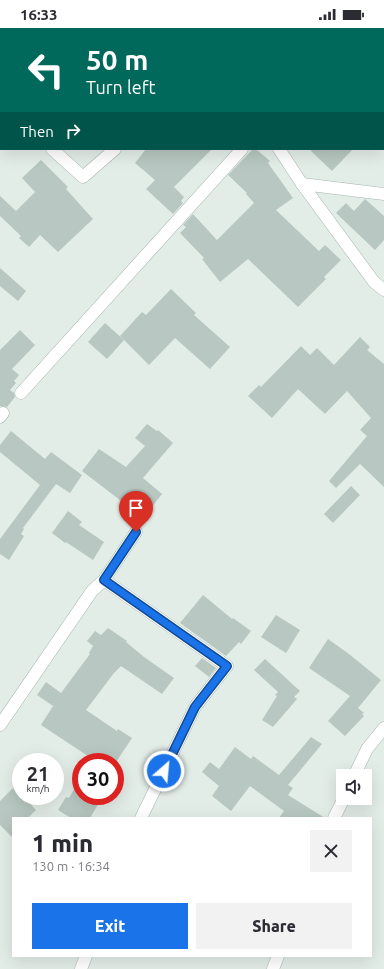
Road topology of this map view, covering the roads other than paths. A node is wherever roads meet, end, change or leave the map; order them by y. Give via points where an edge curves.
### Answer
1 (53, 150) edge
2 (114, 150) edge
3 (241, 150) edge
4 (280, 150) edge
5 (302, 184) junction
6 (384, 194) edge
7 (384, 290) edge
8 (21, 394) dead end
9 (136, 532) dead end
10 (104, 580) junction
11 (0, 726) edge
12 (384, 728) edge
13 (357, 769) edge
14 (340, 805) edge
15 (141, 817) edge
16 (334, 817) edge
17 (86, 957) edge
18 (278, 957) edge
19 (81, 969) edge
20 (273, 969) edge

1 - 2 street via 83,177
3 - 8 street
4 - 5 street
5 - 6 street
5 - 7 street via 374,282
9 - 10 street
10 - 11 street via 92,591
10 - 15 street via 227,666 195,707
12 - 13 street via 367,749
14 - 16 street
17 - 19 street
18 - 20 street

